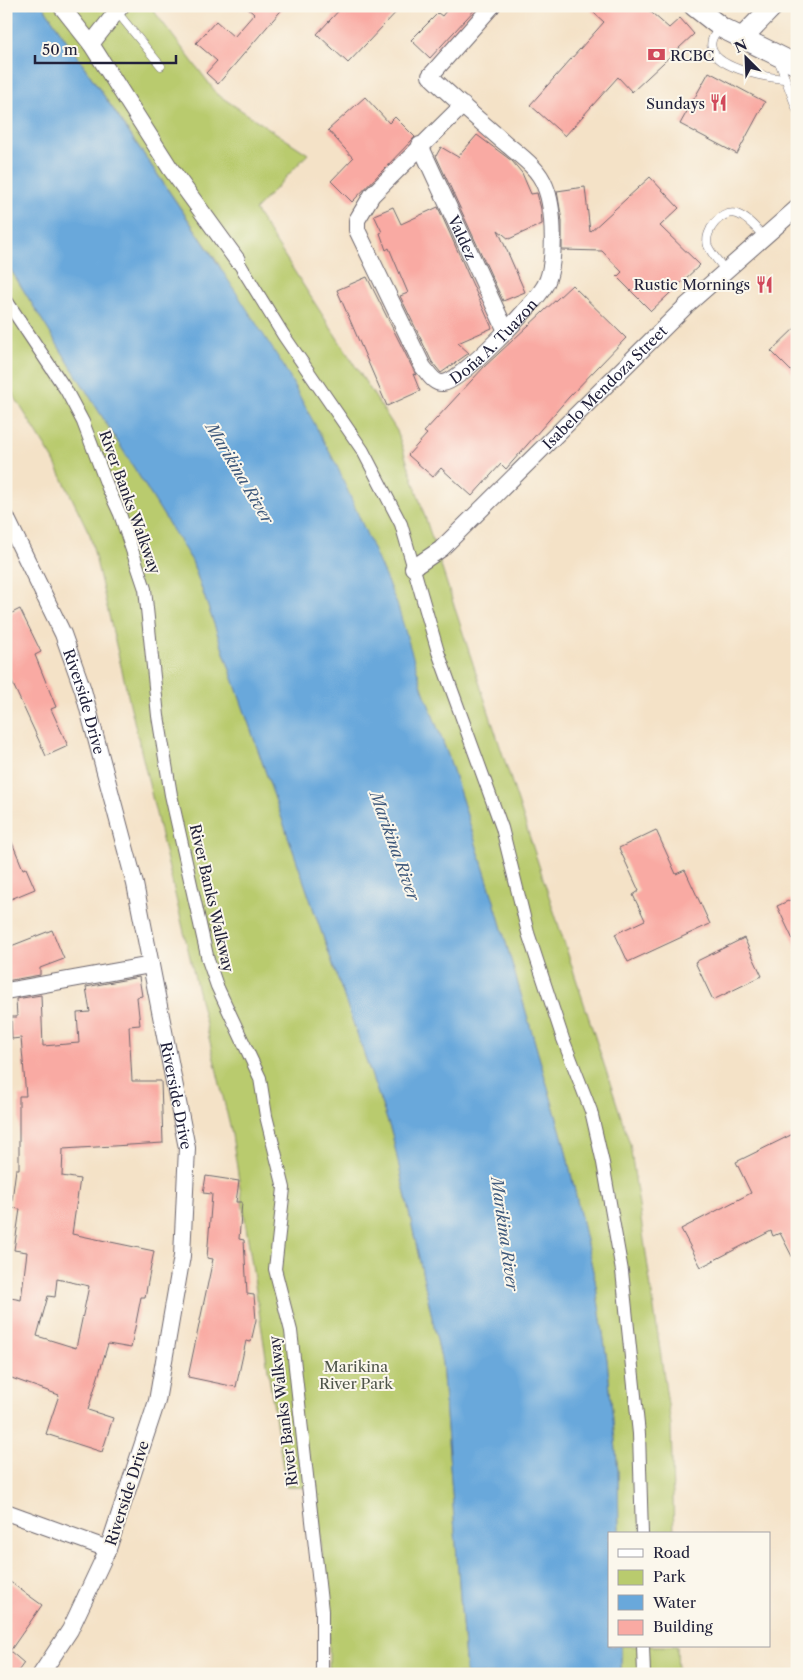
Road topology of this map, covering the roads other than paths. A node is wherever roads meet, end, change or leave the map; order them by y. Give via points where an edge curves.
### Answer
1 (61, 6) edge
2 (492, 6) edge
3 (694, 6) edge
4 (773, 6) edge
5 (119, 9) edge
6 (720, 26) junction
7 (742, 38) junction
8 (91, 44) junction
9 (161, 66) dead end
10 (791, 72) edge
11 (463, 105) junction
12 (797, 110) edge
13 (420, 146) junction
14 (797, 208) edge
15 (764, 237) junction
16 (237, 260) joint
17 (726, 271) junction
18 (6, 300) edge
19 (506, 331) junction
20 (6, 517) edge
21 (413, 568) junction
22 (151, 965) junction
23 (6, 991) edge
24 (6, 1512) edge
25 (642, 1532) edge
26 (108, 1549) junction
27 (643, 1648) edge
28 (41, 1674) edge
29 (322, 1674) edge
30 (644, 1674) edge

1 - 8 street
2 - 11 street, Doña A. Tuazon via 430,76
3 - 6 street
4 - 7 street
5 - 8 street
5 - 9 lane
6 - 7 street
6 - 10 lane via 711,47 717,58 762,78
7 - 10 street via 776,55
8 - 16 street via 170,168
10 - 12 lane
11 - 13 street, Doña A. Tuazon
11 - 19 street, Doña A. Tuazon via 533,168 545,186 550,206 551,268 545,286
13 - 19 street, Valdez
13 - 19 street, Doña A. Tuazon via 372,195 357,220 357,230 423,368 436,382 448,382 465,370
14 - 15 street, Isabelo Mendoza Street
15 - 17 street, Isabelo Mendoza Street
15 - 17 lane via 738,214 728,213 718,220 708,231 707,244
16 - 21 street via 284,336 363,451 401,524
17 - 21 street, Isabelo Mendoza Street via 441,548
18 - 29 street, River Banks Walkway via 66,390 83,422 120,514 145,589 158,716 171,795 208,960 260,1078 284,1188 274,1269 292,1341 322,1611
20 - 22 street, Riverside Drive via 63,634 83,690 135,884
21 - 25 street via 438,652 502,828 528,933 557,1022 591,1111 622,1271 639,1434
22 - 23 street
22 - 26 street, Riverside Drive via 187,1148 182,1256 157,1401
24 - 26 street
26 - 28 street, Riverside Drive via 70,1630
27 - 30 street

